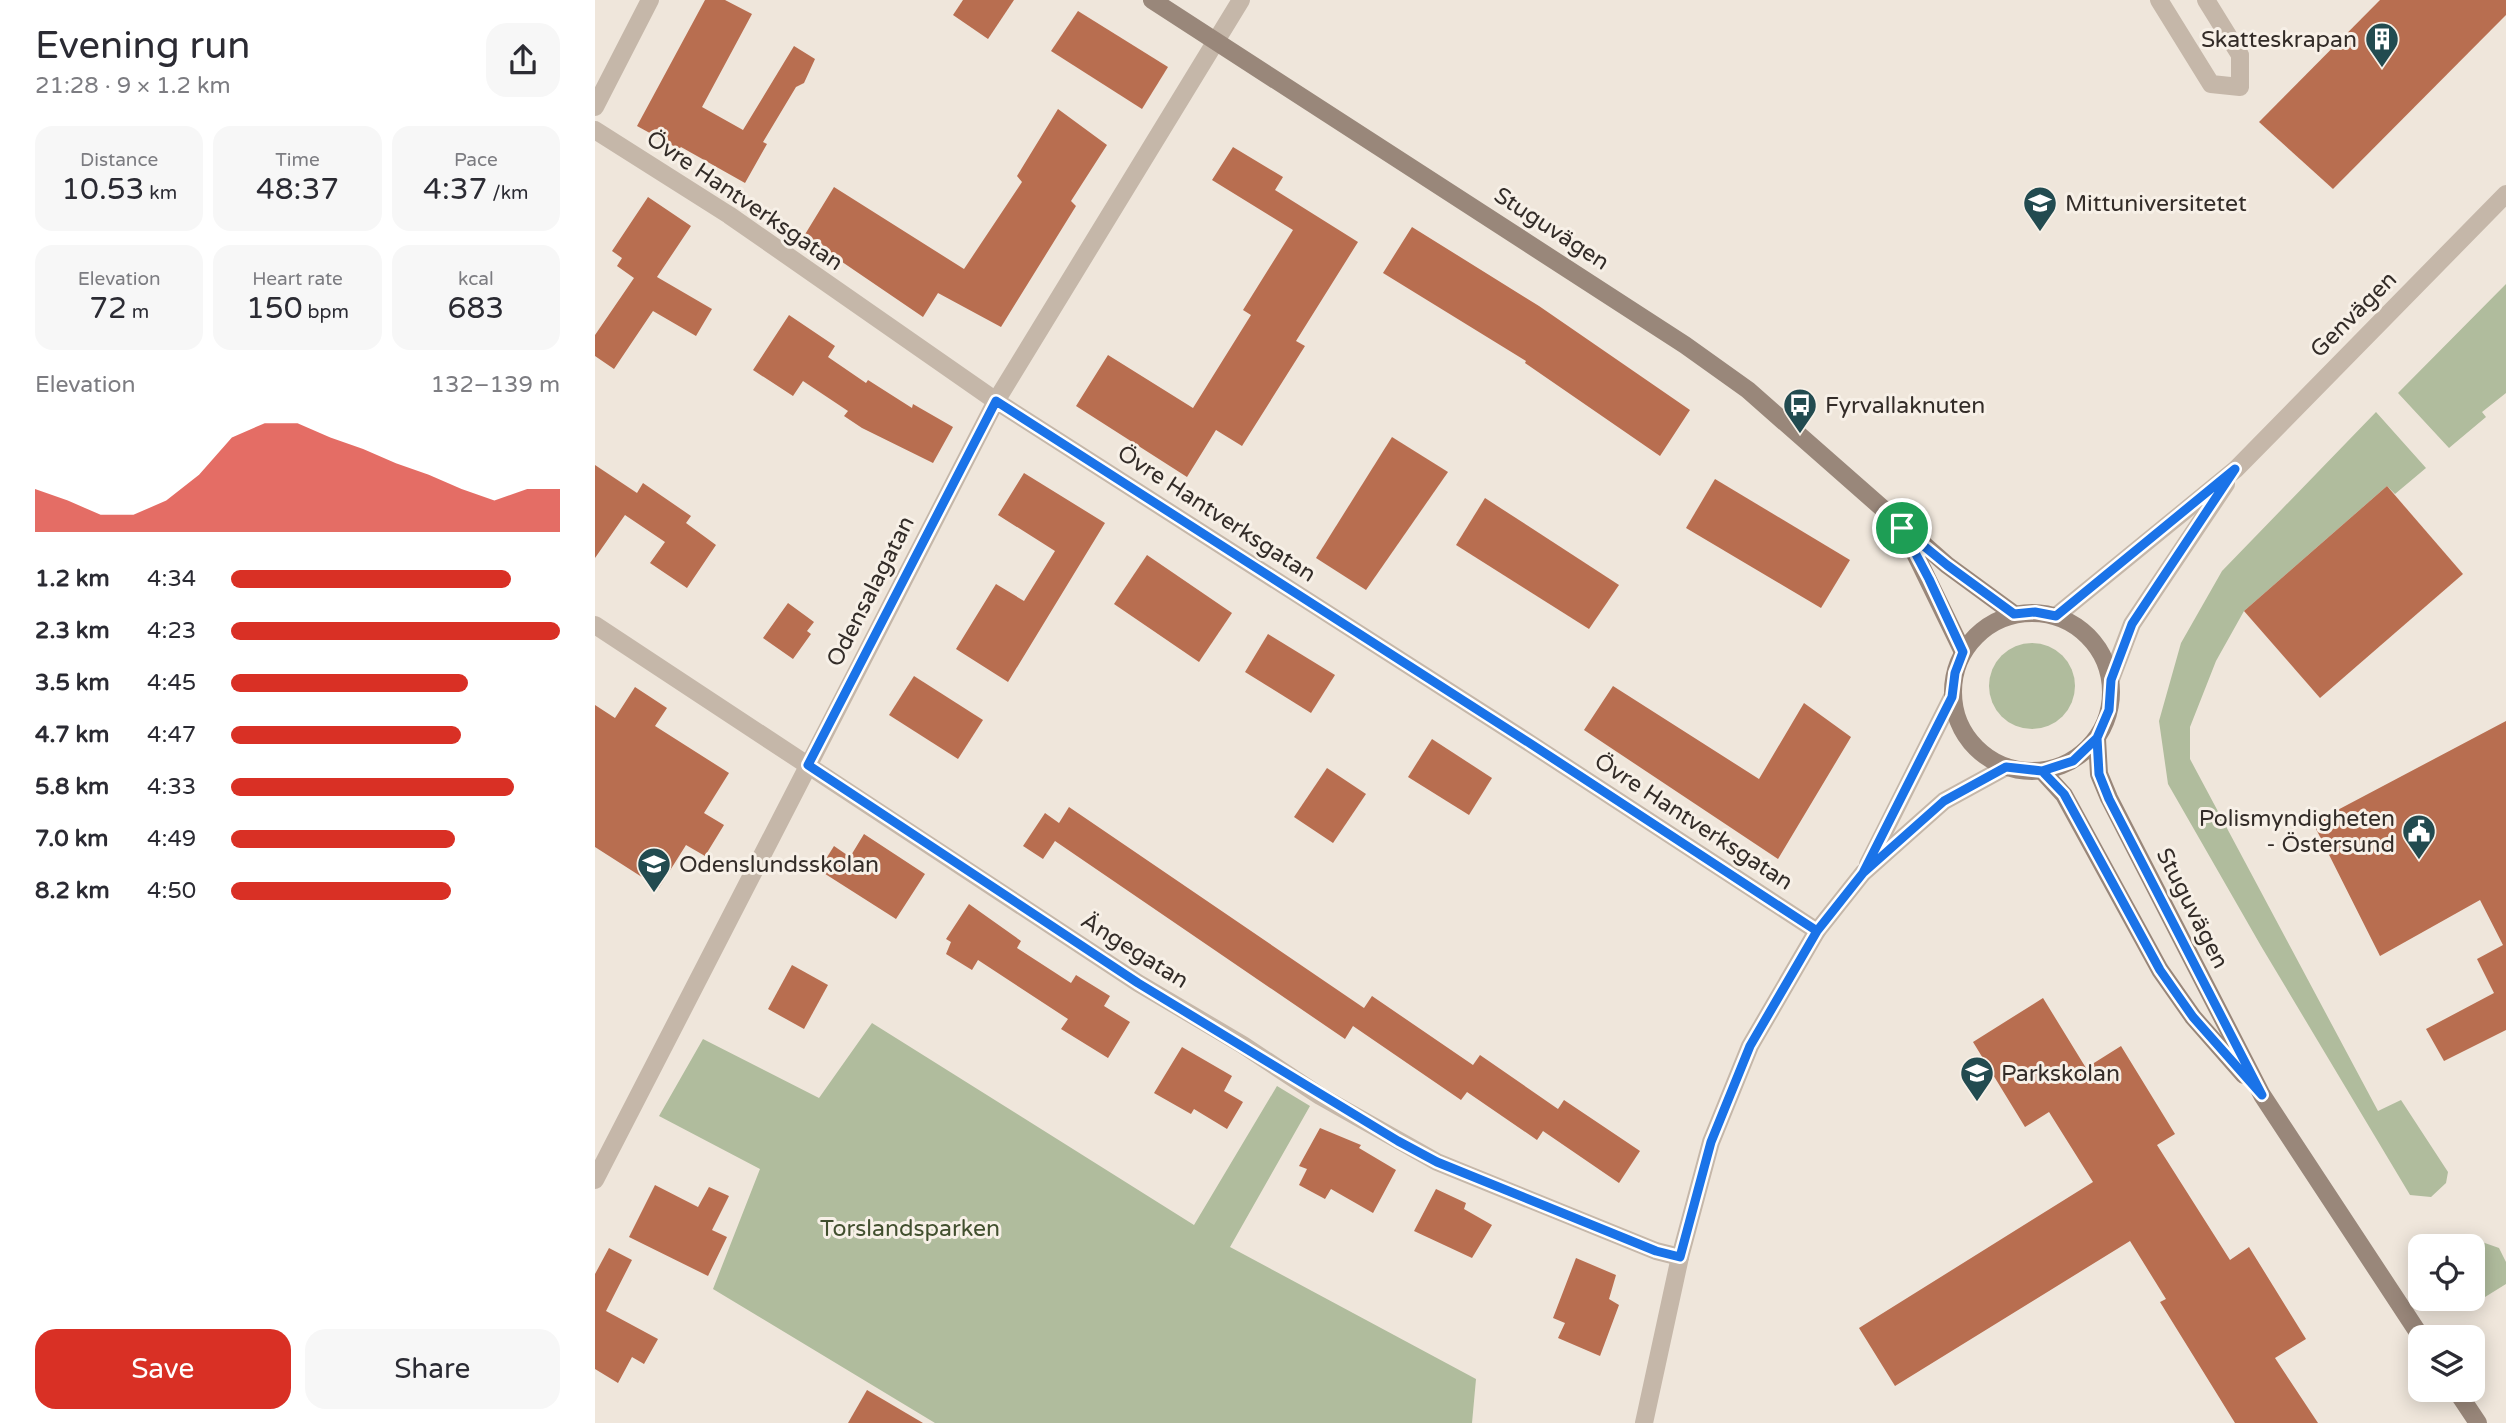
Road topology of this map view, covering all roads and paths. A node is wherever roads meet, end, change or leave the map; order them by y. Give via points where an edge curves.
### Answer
1 (650, 0) edge
2 (1152, 0) edge
3 (1241, 0) edge
4 (2159, 0) edge
5 (2206, 0) edge
6 (1218, 41) junction
7 (595, 107) edge
8 (595, 130) edge
9 (2506, 194) edge
10 (996, 401) junction
11 (2235, 469) junction
12 (1902, 528) junction
13 (2014, 614) junction
14 (2056, 616) junction
15 (595, 625) edge
16 (1963, 652) junction
17 (2111, 680) junction
18 (1952, 697) junction
19 (2097, 738) junction
20 (808, 765) junction
21 (2006, 767) junction
22 (2042, 771) junction
23 (1863, 873) junction
24 (1817, 931) junction
25 (2262, 1095) junction
26 (595, 1180) edge
27 (1680, 1257) junction
28 (2413, 1325) edge
29 (2464, 1402) edge
30 (1644, 1423) edge
31 (2478, 1423) edge

1 - 7 street
2 - 6 main road, Stuguvägen
3 - 6 street, Odensalagatan
4 - 5 street via 2211,84 2240,88 2240,55
6 - 10 street, Odensalagatan
6 - 12 main road, Stuguvägen via 1685,345 1748,390
8 - 10 street, Övre Hantverksgatan via 729,215
9 - 11 street, Genvägen
10 - 20 street, Odensalagatan
10 - 24 street, Övre Hantverksgatan
11 - 14 street, Genvägen
11 - 17 street, Genvägen via 2132,624
12 - 13 main road, Stuguvägen
12 - 16 main road, Stuguvägen
13 - 14 main road
13 - 16 main road via 1985,628
14 - 17 main road via 2081,629 2101,652
15 - 20 street, Ängegatan
16 - 18 main road
17 - 19 main road via 2109,710
18 - 21 main road via 1961,727 1979,751
18 - 23 street
19 - 22 main road via 2073,761
19 - 25 main road, Stuguvägen via 2099,774 2109,799
20 - 26 street, Odensalagatan
20 - 27 street, Ängegatan via 1138,983 1398,1141 1437,1162
21 - 22 main road
21 - 23 street via 1944,801
22 - 25 main road, Stuguvägen via 2064,794 2160,970 2193,1017
23 - 24 street
24 - 27 street via 1750,1046 1711,1142
25 - 28 main road, Stuguvägen
27 - 30 street
29 - 31 main road

